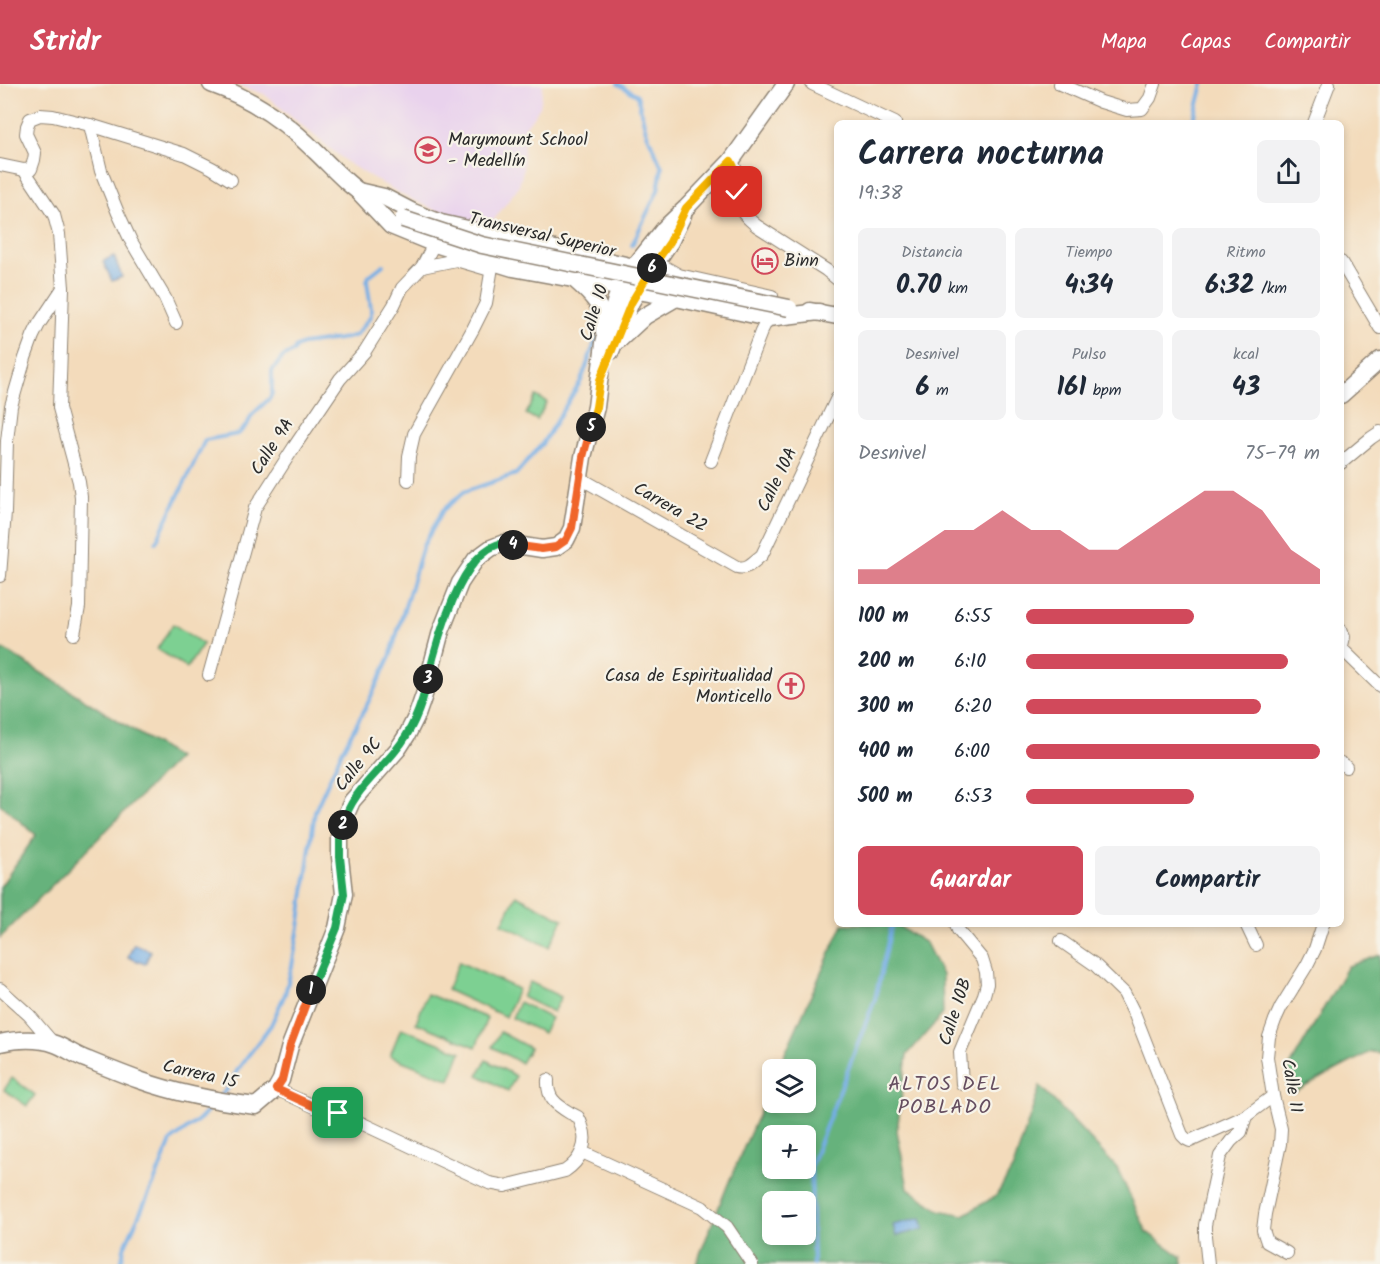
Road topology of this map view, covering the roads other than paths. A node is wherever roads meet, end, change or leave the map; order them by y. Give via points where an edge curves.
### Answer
1 (211, 84) edge
2 (786, 84) edge
3 (812, 84) edge
4 (1060, 84) edge
5 (1155, 84) edge
6 (1329, 84) edge
7 (889, 120) edge
8 (1315, 120) edge
9 (90, 124) junction
10 (731, 161) junction
11 (0, 165) edge
12 (24, 170) junction
13 (231, 180) dead end
14 (358, 191) junction
15 (686, 208) junction
16 (441, 223) junction
17 (435, 244) junction
18 (496, 253) junction
19 (656, 262) junction
20 (422, 267) junction
21 (634, 267) junction
22 (1344, 267) edge
23 (834, 277) edge
24 (575, 280) junction
25 (63, 288) junction
26 (629, 290) junction
27 (675, 298) junction
28 (788, 304) junction
29 (830, 317) edge
30 (176, 323) dead end
31 (764, 325) junction
32 (1380, 328) edge
33 (609, 344) junction
34 (1380, 360) edge
35 (1344, 392) edge
36 (834, 404) edge
37 (1380, 432) edge
38 (1344, 460) edge
39 (711, 461) dead end
40 (580, 478) junction
41 (408, 480) dead end
42 (491, 548) joint
43 (742, 569) joint
44 (0, 576) edge
45 (74, 634) dead end
46 (1344, 652) edge
47 (209, 675) dead end
48 (1380, 686) edge
49 (957, 927) edge
50 (1247, 927) edge
51 (1322, 927) edge
52 (1061, 941) dead end
53 (1256, 945) dead end
54 (0, 989) edge
55 (0, 1043) edge
56 (53, 1043) junction
57 (548, 1080) dead end
58 (962, 1084) dead end
59 (276, 1089) junction
60 (1272, 1096) junction
61 (1246, 1116) junction
62 (582, 1152) junction
63 (1287, 1253) dead end
64 (752, 1264) edge
65 (1208, 1264) edge

1 - 14 main road, Transversal Superior via 230,90 276,117
2 - 10 main road, Calle 10
3 - 7 street
4 - 5 street via 1127,110 1142,109
6 - 8 street
9 - 12 street via 53,116 30,119 26,134 35,153 31,169
9 - 13 street via 184,154
9 - 30 street via 101,171 118,213
10 - 15 main road, Calle 10
10 - 23 street via 737,171 741,209 748,218
11 - 12 street
12 - 25 street via 54,215
14 - 16 main road
14 - 17 main road via 391,226
14 - 28 main road, Transversal Superior, bridge via 403,219 482,245
15 - 19 main road, Calle 10
15 - 21 main road, Calle 10
16 - 17 street, Calle 9A
16 - 18 main road
17 - 18 main road
17 - 20 street, Calle 9A
18 - 20 street
18 - 21 main road via 536,246
18 - 24 main road via 513,268
18 - 41 street via 486,303 414,434
19 - 26 main road, Calle 10
19 - 28 street via 679,275
20 - 47 street, Calle 9A via 402,288 365,351 340,379 255,508
21 - 26 main road, Calle 10
22 - 32 street
24 - 26 main road
24 - 33 main road via 596,301
25 - 44 street via 33,336 11,406
25 - 45 street via 59,408 81,497 79,607
26 - 27 main road
26 - 33 main road, Calle 10 via 631,303
27 - 31 main road via 742,312
27 - 33 main road
28 - 29 main road, Transversal Superior
29 - 31 main road
31 - 39 street
33 - 40 main road, Calle 10
34 - 35 main road
36 - 43 street, Calle 10A via 762,555
37 - 38 street
40 - 42 main road, Calle 10 via 572,528 566,540 556,547 542,549 504,543
40 - 43 street, Carrera 22
42 - 59 main road, Calle 9C via 476,559 460,583 441,630 424,696 407,735 352,801 344,819 340,857 344,894 337,928
46 - 48 street
49 - 58 street, Calle 10B via 982,959 987,984 960,1052
50 - 53 street
51 - 60 street, Calle 11 via 1315,949 1281,1007 1269,1037 1267,1057
52 - 61 street via 1094,964 1124,993 1186,1139 1190,1141
54 - 56 street, Carrera 15
55 - 56 main road
56 - 59 main road, Carrera 15 via 86,1060 196,1097 256,1106
57 - 62 street via 550,1097 578,1117 584,1129
59 - 62 street via 363,1124 489,1183 505,1186 565,1171
60 - 61 street
60 - 63 street, Calle 11 via 1281,1129 1280,1144 1263,1230 1268,1242
61 - 65 street via 1241,1132 1220,1156 1205,1225
62 - 64 street via 702,1207 727,1227

